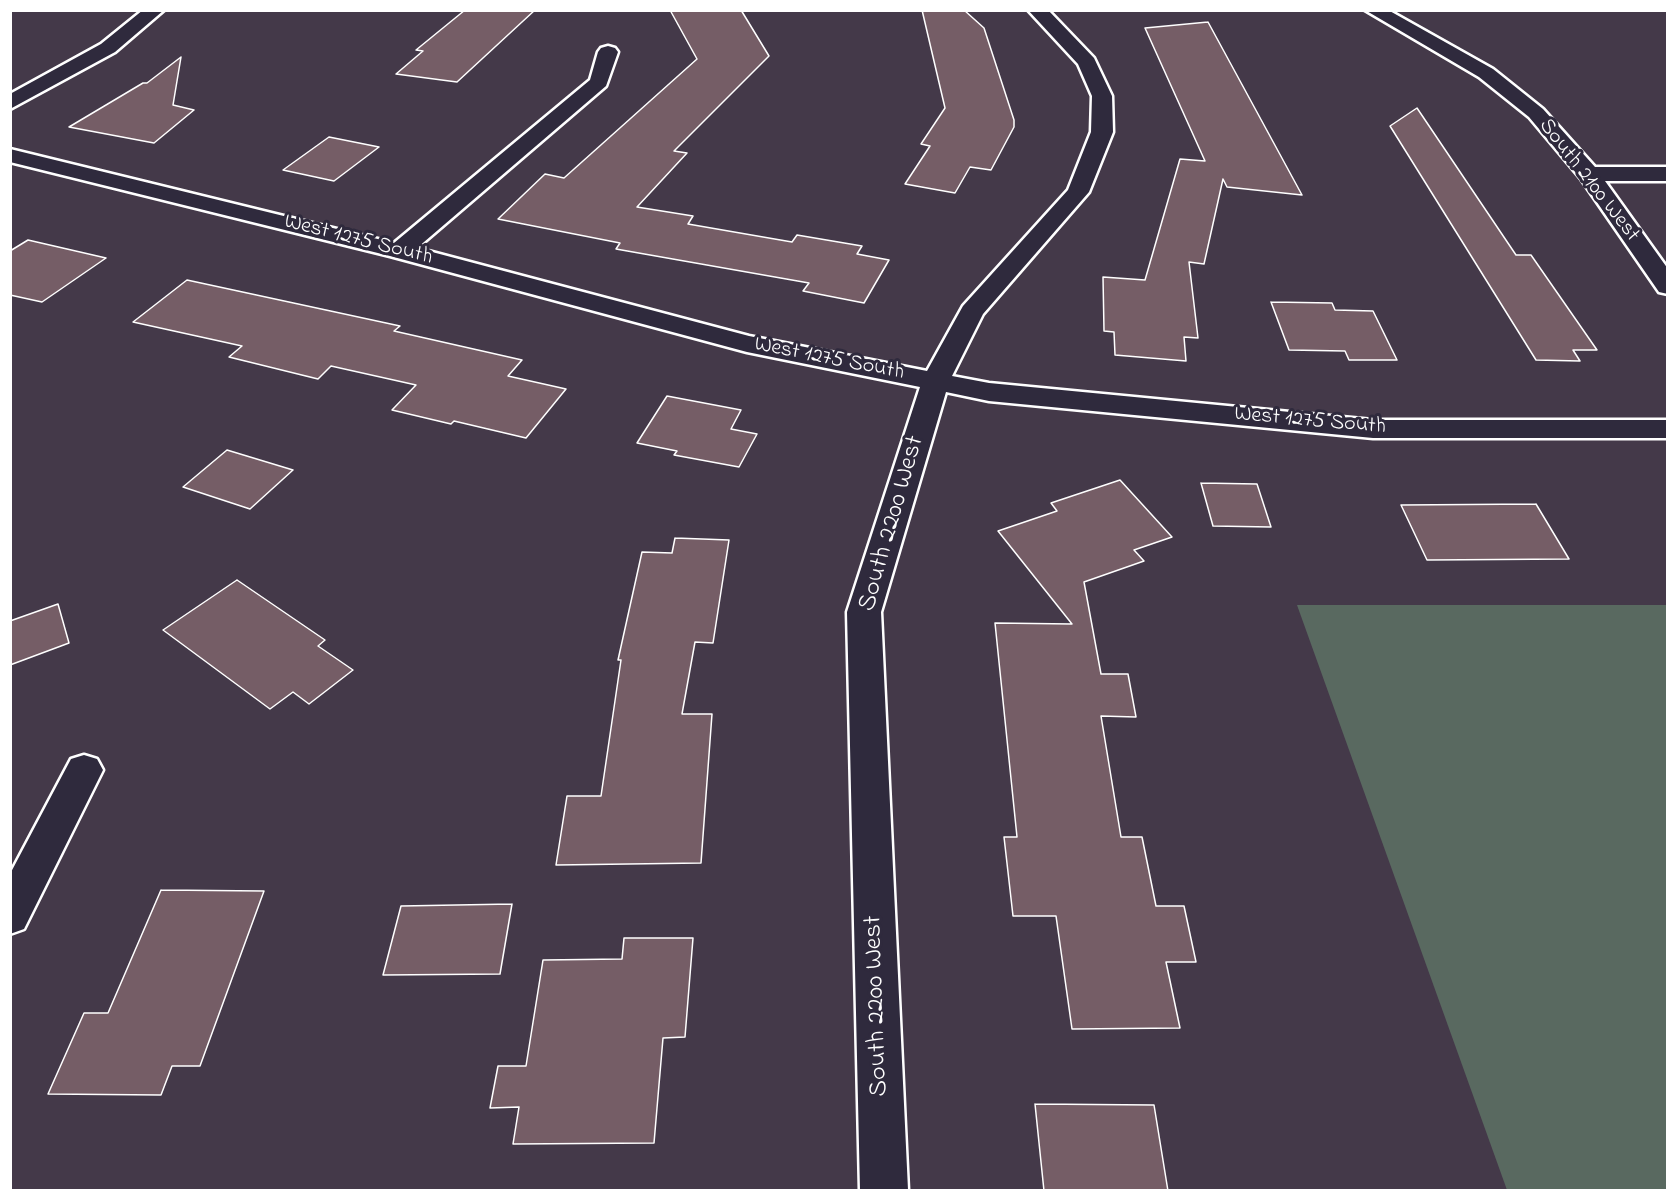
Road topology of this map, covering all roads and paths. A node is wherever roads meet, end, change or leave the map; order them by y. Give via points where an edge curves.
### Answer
1 (155, 10) edge
2 (1036, 10) edge
3 (1403, 10) edge
4 (1377, 12) edge
5 (608, 52) dead end
6 (10, 103) edge
7 (10, 155) edge
8 (1589, 174) junction
9 (1668, 174) edge
10 (399, 251) junction
11 (1668, 287) edge
12 (935, 382) junction
13 (1668, 429) edge
14 (84, 770) dead end
15 (10, 916) edge
16 (884, 1191) edge

1 - 6 street via 108,48
2 - 12 street, South 2200 West via 1087,62 1102,96 1102,132 1078,192 972,311
3 - 4 street
4 - 8 street, South 2100 West via 1486,73 1536,113
5 - 10 street via 599,82
7 - 10 street, West 1275 South
8 - 9 street
8 - 11 street, South 2100 West
10 - 12 street, West 1275 South via 747,344
12 - 13 street, West 1275 South via 988,392 1373,429
12 - 16 street, South 2200 West via 864,612
14 - 15 street

